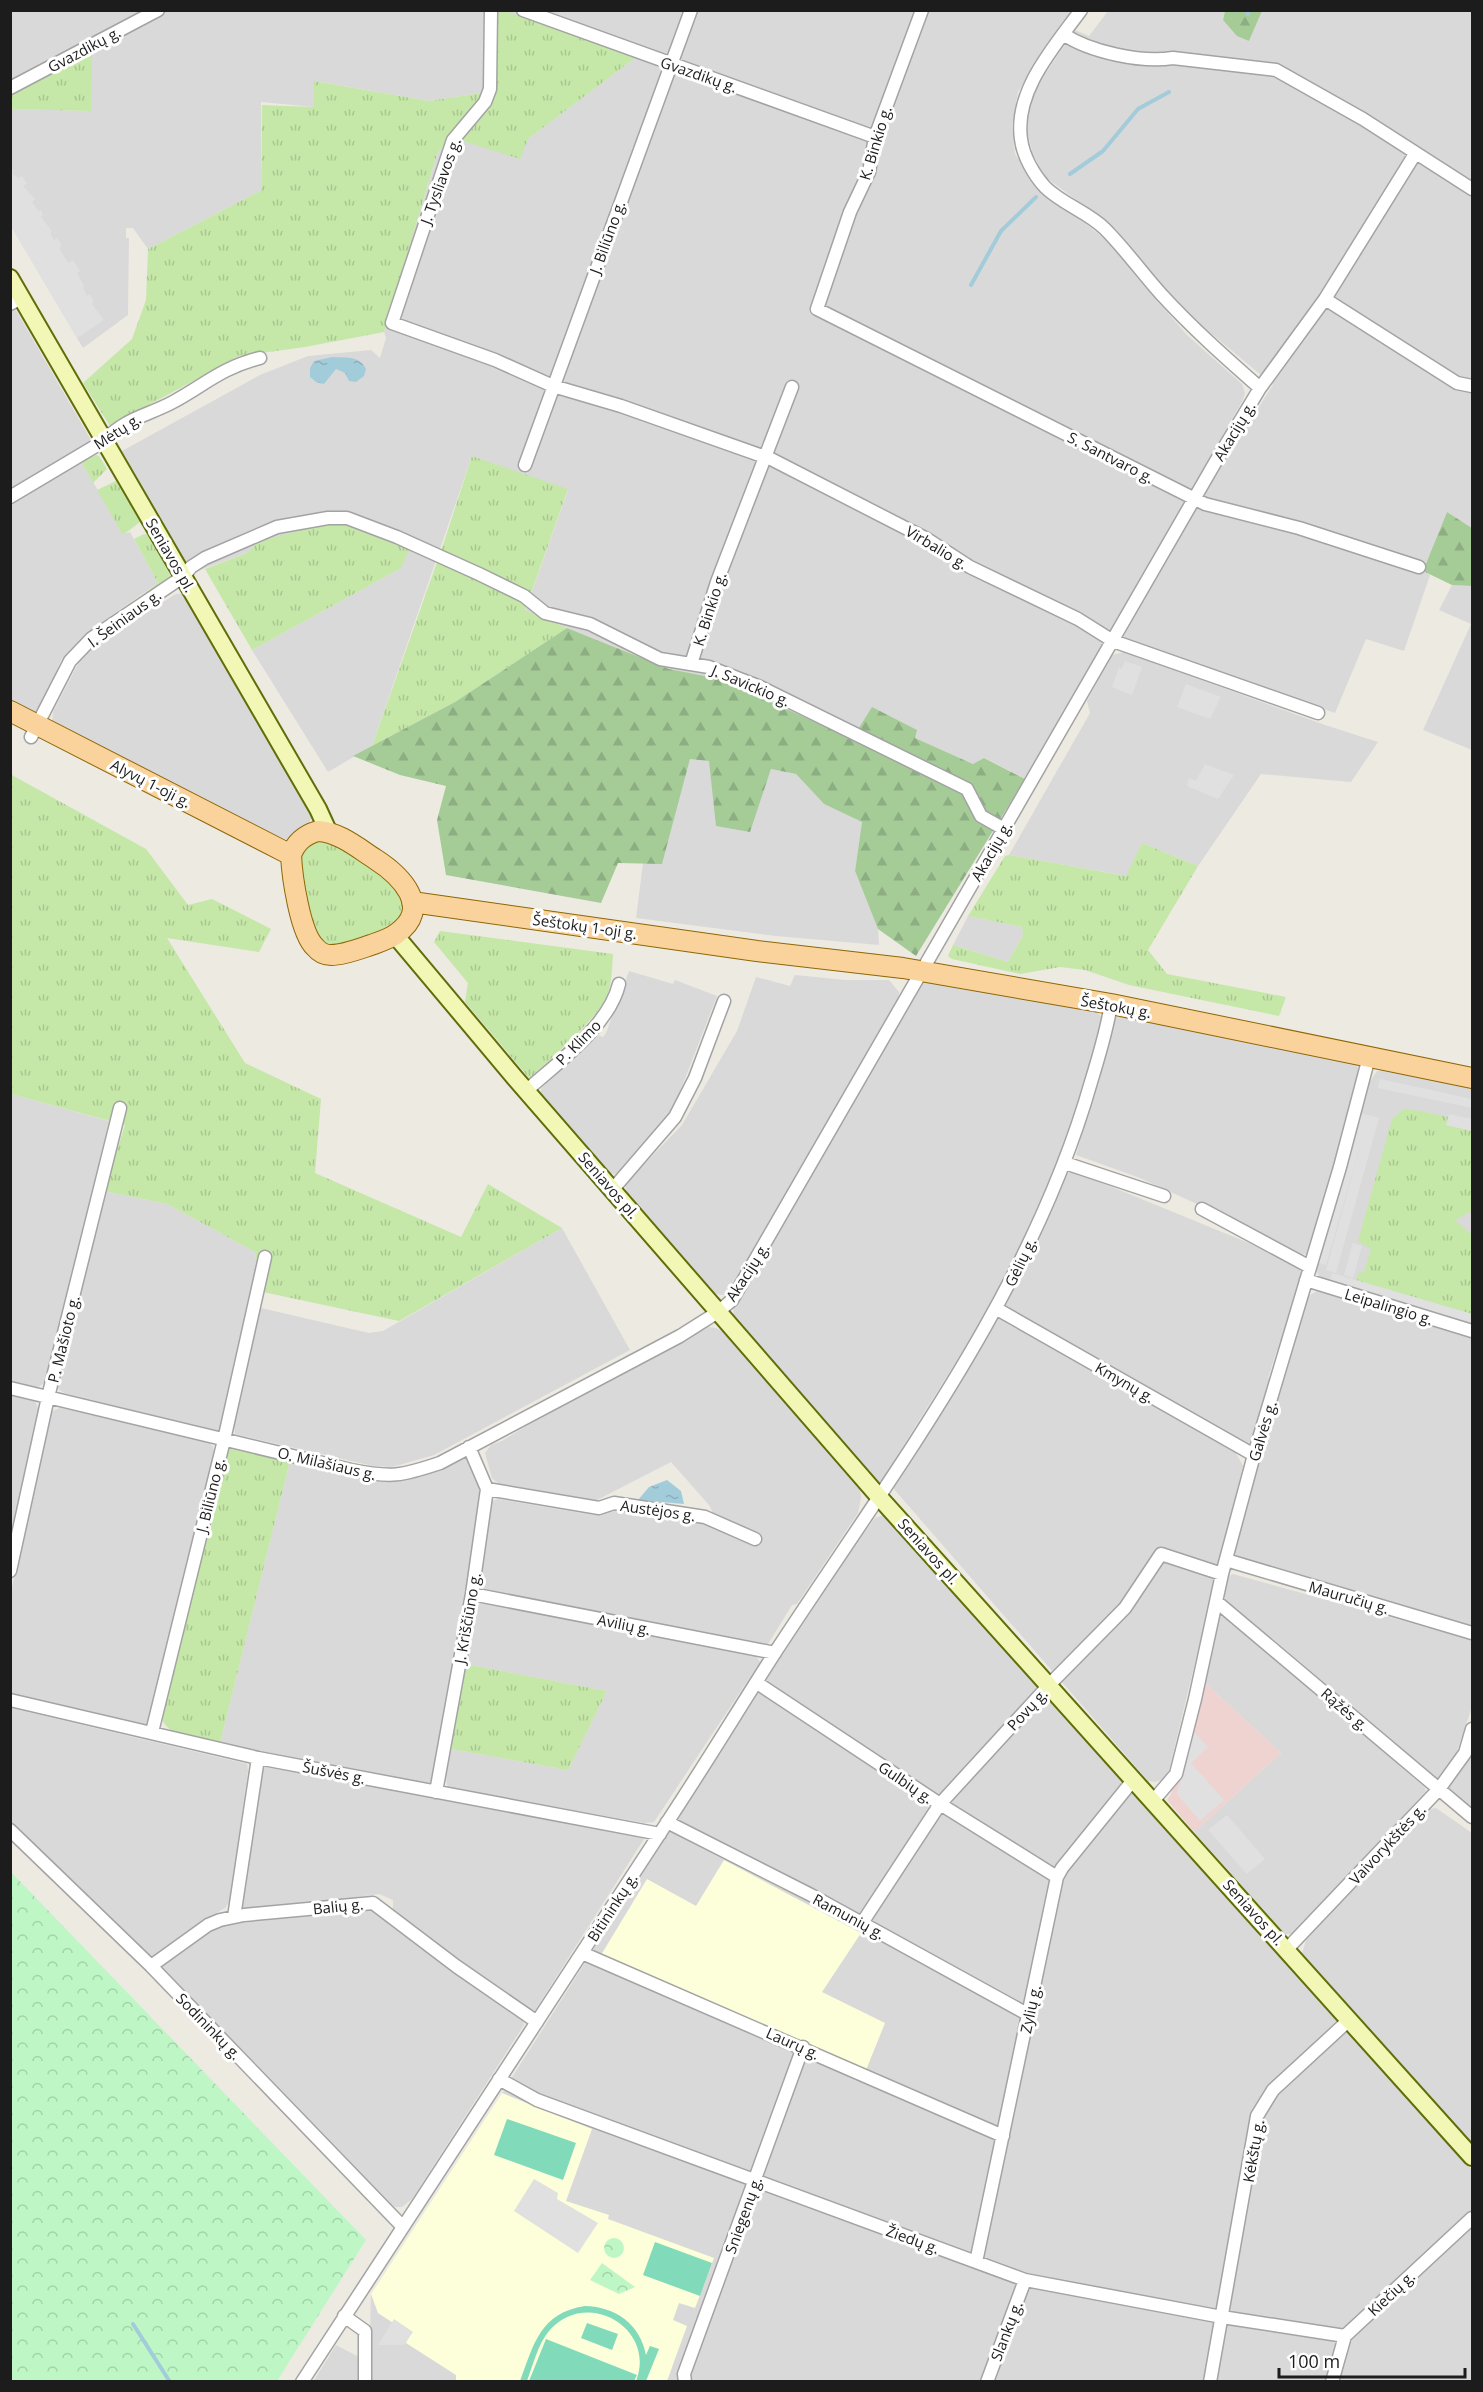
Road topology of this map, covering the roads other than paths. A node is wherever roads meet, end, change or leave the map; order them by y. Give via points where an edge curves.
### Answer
1 (158, 10) edge
2 (491, 10) edge
3 (523, 10) edge
4 (691, 10) edge
5 (922, 10) edge
6 (1081, 10) edge
7 (1063, 34) junction
8 (670, 64) junction
9 (10, 88) edge
10 (874, 137) junction
11 (1415, 154) junction
12 (1473, 189) edge
13 (10, 278) edge
14 (1324, 299) junction
15 (16, 301) edge
16 (817, 309) joint
17 (260, 358) dead end
18 (553, 386) junction
19 (1473, 386) edge
20 (792, 387) dead end
21 (1260, 388) junction
22 (104, 441) junction
23 (764, 457) junction
24 (525, 465) dead end
25 (10, 497) edge
26 (1194, 498) junction
27 (1419, 567) dead end
28 (479, 574) joint
29 (184, 576) junction
30 (1113, 642) junction
31 (692, 664) junction
32 (10, 711) edge
33 (1318, 713) dead end
34 (34, 731) junction
35 (1004, 829) junction
36 (329, 833) junction
37 (291, 855) junction
38 (412, 902) junction
39 (395, 935) junction
40 (757, 951) joint
41 (922, 972) junction
42 (619, 984) dead end
43 (724, 1001) dead end
44 (1111, 1004) junction
45 (1369, 1057) junction
46 (1473, 1078) edge
47 (526, 1091) junction
48 (120, 1108) dead end
49 (1065, 1163) junction
50 (613, 1189) junction
51 (1164, 1196) dead end
52 (1202, 1209) dead end
53 (265, 1257) dead end
54 (1310, 1267) junction
55 (1306, 1280) junction
56 (997, 1309) junction
57 (718, 1312) junction
58 (1473, 1331) edge
59 (10, 1388) edge
60 (48, 1397) junction
61 (224, 1440) junction
62 (469, 1447) junction
63 (1254, 1455) junction
64 (487, 1489) junction
65 (880, 1498) junction
66 (755, 1539) dead end
67 (1226, 1560) junction
68 (10, 1571) edge
69 (1222, 1574) junction
70 (472, 1594) junction
71 (1216, 1602) junction
72 (1473, 1633) edge
73 (775, 1653) junction
74 (757, 1683) junction
75 (1049, 1685) junction
76 (10, 1700) edge
77 (1473, 1729) edge
78 (152, 1732) junction
79 (258, 1758) junction
80 (1134, 1779) junction
81 (1439, 1789) junction
82 (436, 1792) junction
83 (1153, 1801) junction
84 (940, 1804) junction
85 (1473, 1817) edge
86 (668, 1822) junction
87 (10, 1830) edge
88 (660, 1834) junction
89 (1057, 1877) junction
90 (234, 1917) junction
91 (862, 1923) junction
92 (1287, 1949) junction
93 (582, 1953) junction
94 (151, 1966) junction
95 (1029, 2014) junction
96 (1349, 2020) junction
97 (537, 2022) junction
98 (803, 2047) junction
99 (499, 2079) junction
100 (1003, 2136) junction
101 (1473, 2157) edge
102 (756, 2180) junction
103 (1473, 2218) edge
104 (403, 2227) junction
105 (976, 2262) junction
106 (1025, 2280) junction
107 (344, 2316) junction
108 (1222, 2317) junction
109 (1344, 2336) junction
110 (302, 2382) edge
111 (366, 2382) edge
112 (684, 2382) edge
113 (987, 2382) edge
114 (1210, 2382) edge
115 (1332, 2382) edge

1 - 9 street, Gvazdikų g.
2 - 18 street, J. Tysliavos g. via 490,89 485,102 453,140 392,323 495,360
3 - 8 street, Gvazdikų g.
4 - 8 street, J. Biliūno g.
5 - 10 street, K. Binkio g.
6 - 7 street, Akacijų g.
7 - 11 street via 1076,42 1130,57 1276,70 1363,119
7 - 21 street, Akacijų g. via 1029,88 1021,115 1021,139 1028,163 1046,187 1104,227 1161,294
8 - 10 street, Gvazdikų g.
8 - 18 street, J. Biliūno g.
10 - 16 street, K. Binkio g. via 868,172
11 - 12 street
11 - 14 street, Akacijų g.
13 - 15 street, Seniavos pl.
14 - 19 street via 1457,383
14 - 21 street, Akacijų g.
15 - 22 street, Seniavos pl.
16 - 26 street, S. Santvaro g.
17 - 22 street, Mėtų g. via 237,363 172,402 129,420
18 - 23 street, Virbalio g.
18 - 24 street, J. Biliūno g.
20 - 23 street, K. Binkio g.
21 - 26 street, Akacijų g.
22 - 25 street, Mėtų g.
22 - 29 street, Seniavos pl.
23 - 30 street, Virbalio g. via 927,539 970,567 1078,619
23 - 31 street, K. Binkio g. via 717,582
26 - 27 street, S. Santvaro g.
26 - 30 street, Akacijų g.
28 - 29 street, I. Šeiniaus g. via 360,522 328,518 277,527 254,536 205,558
28 - 31 street, J. Savickio g. via 524,596 545,613 590,624 660,659
29 - 34 street, I. Šeiniaus g. via 92,638 70,661
29 - 36 street, Seniavos pl.
30 - 33 street, Virbalio g.
30 - 35 street, Akacijų g.
31 - 35 street, J. Savickio g. via 758,686 967,789 981,816
32 - 34 main road, Alyvų 1-oji g.
34 - 37 main road, Alyvų 1-oji g.
35 - 41 street, Akacijų g.
36 - 37 main road via 307,835 295,845
36 - 38 main road via 397,875 409,890
37 - 39 main road via 305,929 317,949 338,954
38 - 39 main road via 411,915
38 - 40 main road, Šeštokų 1-oji g.
39 - 47 street, Seniavos pl.
40 - 41 main road, Šeštokų g.
41 - 44 main road, Šeštokų g.
41 - 57 street, Akacijų g. via 736,1295
42 - 47 street, P. Klimo via 610,1008 598,1023
43 - 50 street via 696,1078 675,1117
44 - 45 main road, Šeštokų g.
44 - 49 street, Gėlių g.
45 - 46 main road, Šeštokų g.
45 - 54 street, Galvės g.
47 - 50 street, Seniavos pl.
48 - 60 street, P. Mašioto g.
49 - 51 street
49 - 56 street, Gėlių g.
50 - 57 street, Seniavos pl.
52 - 54 street
53 - 61 street, J. Biliūno g.
54 - 55 street, Galvės g.
55 - 58 street, Leipalingio g.
55 - 63 street, Galvės g.
56 - 63 street, Kmynų g.
56 - 65 street, Gėlių g.
57 - 62 street, O. Milašiaus g.
57 - 65 street, Seniavos pl.
59 - 60 street, O. Milašiaus g.
60 - 61 street, O. Milašiaus g.
60 - 68 street, P. Mašioto g.
61 - 62 street, O. Milašiaus g. via 381,1476 402,1475 440,1463
61 - 78 street, J. Biliūno g.
62 - 64 street
63 - 67 street, Galvės g.
64 - 66 street, Austėjos g. via 598,1508 614,1503 705,1516
64 - 70 street, J. Kriščiūno g.
65 - 73 street, Bitininkų g.
65 - 75 street, Seniavos pl.
67 - 69 street, Galvės g.
67 - 72 street, Mauručių g.
69 - 71 street, Galvės g.
69 - 75 street, Povų g. via 1161,1554 1125,1608
70 - 73 street, Avilių g.
70 - 82 street, J. Kriščiūno g.
71 - 81 street, Rąžės g.
71 - 83 street, Galvės g. via 1176,1774
73 - 74 street, Bitininkų g.
74 - 84 street, Gulbių g.
74 - 86 street, Bitininkų g.
75 - 80 street, Seniavos pl.
75 - 84 street, Povų g.
76 - 78 street, Šušvės g.
77 - 81 street, Vaivorykštės g. via 1465,1753
78 - 79 street, Šušvės g.
79 - 82 street, Šušvės g.
79 - 90 street
80 - 83 street, Seniavos pl.
80 - 89 street, Zylių g.
81 - 85 street, Rąžės g.
81 - 92 street, Vaivorykštės g.
82 - 88 street, Šušvės g.
83 - 92 street, Seniavos pl.
84 - 89 street, Gulbių g.
84 - 91 street, Povų g.
86 - 88 street, Bitininkų g.
86 - 91 street, Ramunių g.
87 - 94 street, Sodininkų g.
88 - 93 street, Bitininkų g.
89 - 95 street, Zylių g.
90 - 94 street, Balių g. via 208,1925
90 - 97 street, Balių g. via 373,1903
91 - 95 street, Ramunių g.
92 - 96 street, Seniavos pl.
93 - 97 street, Bitininkų g.
93 - 98 street, Laurų g.
94 - 104 street, Sodininkų g.
95 - 100 street, Zylių g.
96 - 101 street, Seniavos pl.
96 - 108 street, Kėkštų g. via 1273,2090 1257,2116
97 - 99 street, Bitininkų g.
98 - 100 street, Laurų g.
98 - 102 street, Sniegenų g.
99 - 102 street, Žiedų g. via 537,2100
99 - 104 street, Bitininkų g.
100 - 105 street, Zylių g.
102 - 105 street, Žiedų g.
102 - 112 street, Sniegenų g.
103 - 109 street, Kiečių g.
104 - 107 street, Bitininkų g.
105 - 106 street, Žiedų g.
106 - 108 street, Žiedų g.
106 - 113 street, Slankų g.
107 - 110 street, Bitininkų g.
107 - 111 street via 365,2331
108 - 109 street, Žiedų g.
108 - 114 street, Kėkštų g.
109 - 115 street

